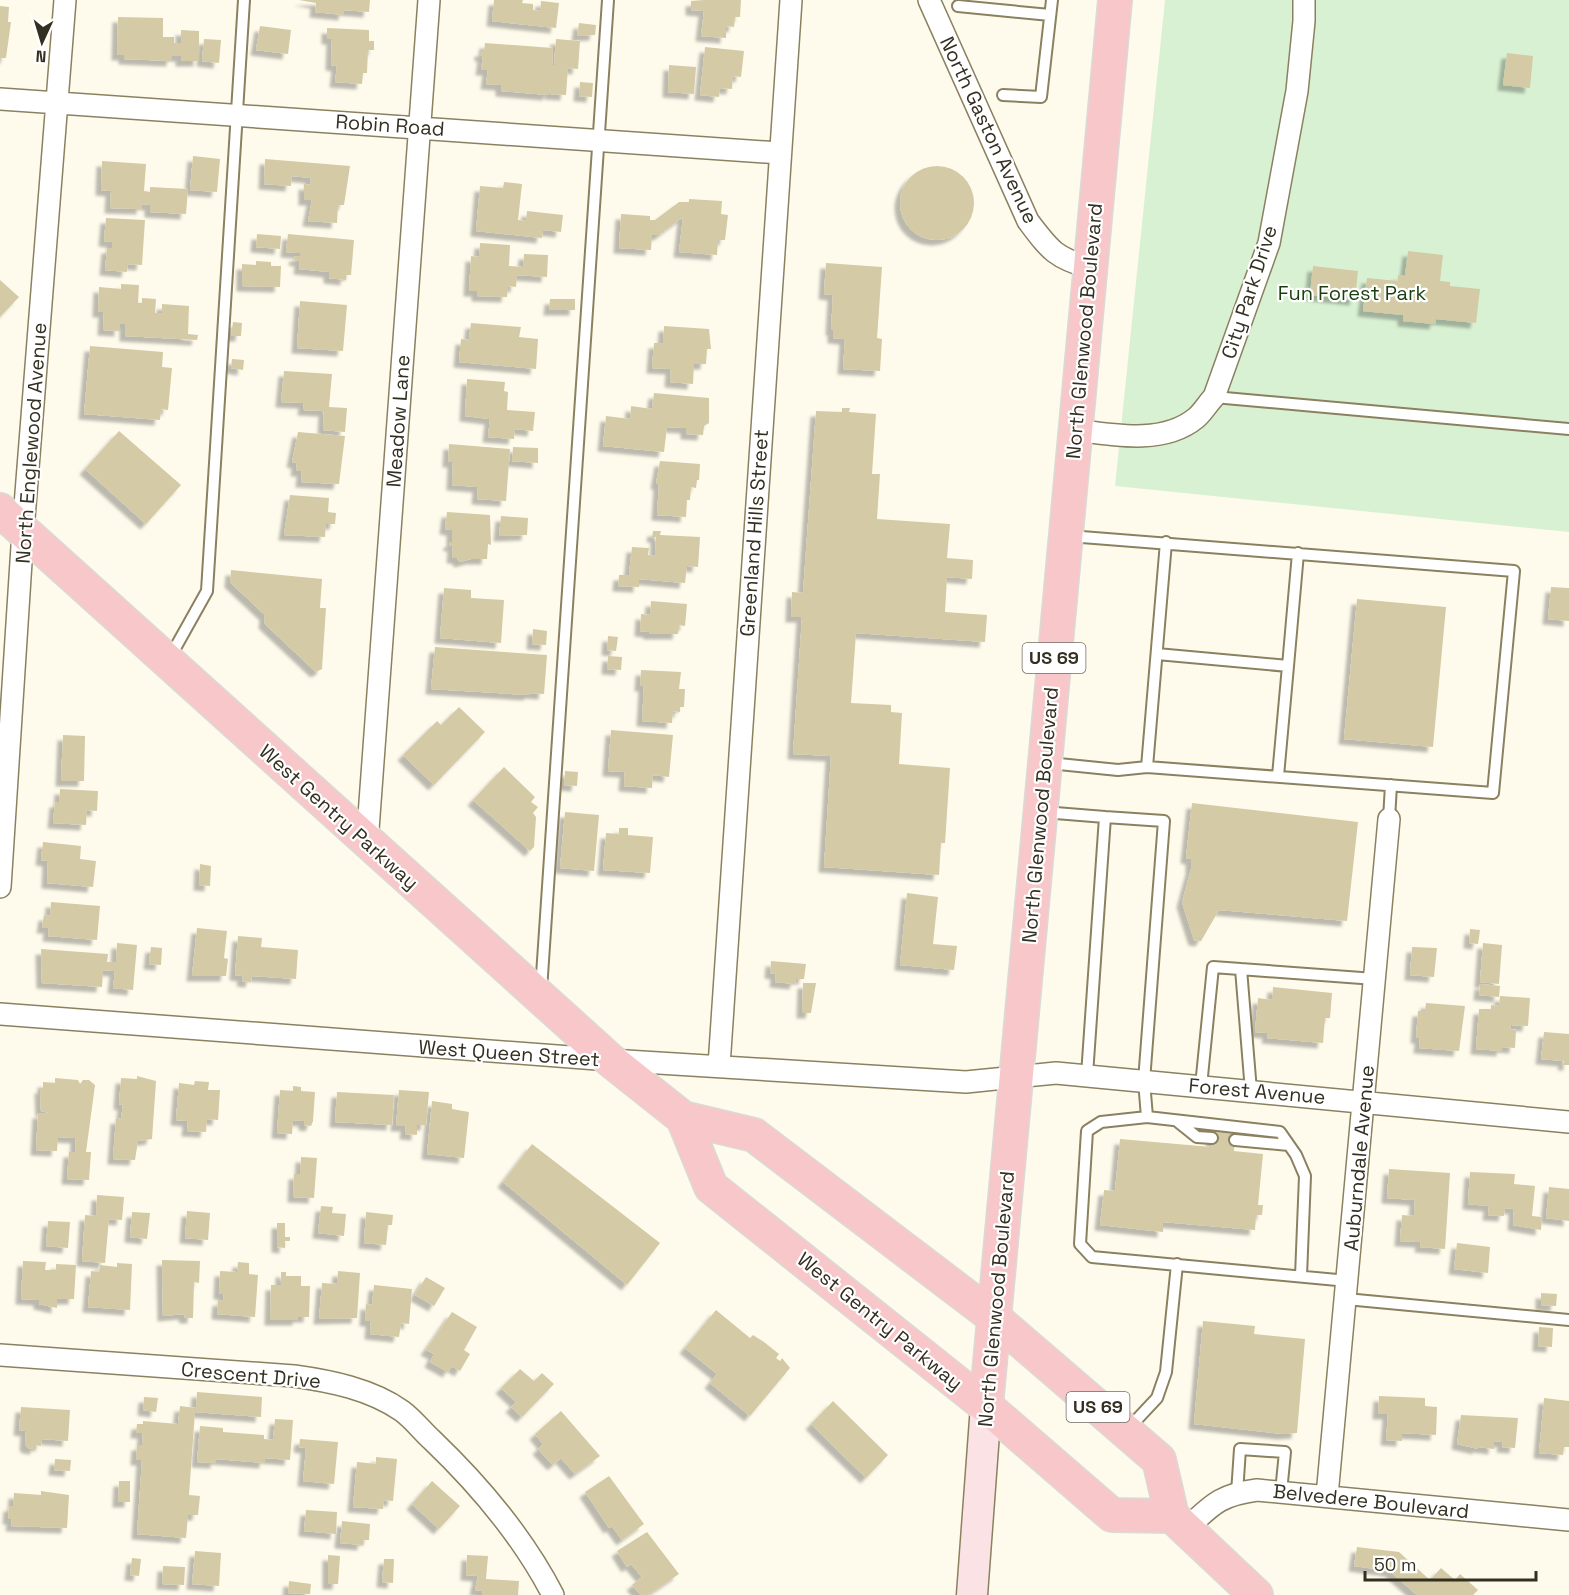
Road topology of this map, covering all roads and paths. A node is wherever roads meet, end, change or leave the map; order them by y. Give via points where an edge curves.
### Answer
1 (65, 0) edge
2 (244, 0) edge
3 (429, 0) edge
4 (608, 0) edge
5 (792, 0) edge
6 (929, 0) edge
7 (1052, 0) edge
8 (1115, 0) edge
9 (1304, 0) edge
10 (958, 6) dead end
11 (1050, 15) junction
12 (1003, 95) dead end
13 (0, 99) edge
14 (58, 103) junction
15 (236, 115) junction
16 (420, 128) junction
17 (597, 140) junction
18 (779, 153) junction
19 (1091, 268) junction
20 (1214, 397) junction
21 (1569, 429) edge
22 (1075, 430) junction
23 (12, 520) edge
24 (1065, 536) junction
25 (1166, 542) junction
26 (1298, 553) junction
27 (1156, 654) junction
28 (168, 662) junction
29 (1288, 666) junction
30 (1045, 763) junction
31 (1147, 767) junction
32 (1278, 776) junction
33 (1391, 785) junction
34 (1040, 812) junction
35 (1105, 817) junction
36 (1389, 819) joint
37 (367, 843) junction
38 (0, 887) edge
39 (1241, 969) junction
40 (1375, 979) junction
41 (541, 998) junction
42 (0, 1014) edge
43 (610, 1060) junction
44 (719, 1066) junction
45 (1087, 1076) junction
46 (1017, 1077) junction
47 (1144, 1081) junction
48 (1201, 1086) junction
49 (1251, 1091) junction
50 (1364, 1101) junction
51 (1147, 1117) junction
52 (682, 1118) junction
53 (1178, 1120) junction
54 (1569, 1122) edge
55 (1212, 1138) dead end
56 (1235, 1140) dead end
57 (1289, 1145) junction
58 (1177, 1264) junction
59 (1301, 1276) junction
60 (1347, 1290) junction
61 (992, 1316) junction
62 (1569, 1320) edge
63 (0, 1355) edge
64 (986, 1406) junction
65 (1125, 1431) junction
66 (1281, 1492) junction
67 (1237, 1493) junction
68 (1327, 1496) junction
69 (1569, 1520) edge
70 (1178, 1523) junction
71 (553, 1595) edge
72 (972, 1595) edge
73 (1256, 1595) edge

1 - 14 street, North Englewood Avenue
2 - 15 lane
3 - 16 street, Meadow Lane
4 - 17 lane
5 - 18 street, Greenland Hills Street
6 - 19 street, North Gaston Avenue via 1028,221 1064,260
7 - 11 lane
8 - 19 main road, North Glenwood Boulevard / US 69
9 - 20 street, City Park Drive via 1297,91 1269,243
10 - 11 lane
11 - 12 lane via 1041,97
13 - 14 street, Robin Road
14 - 15 street, Robin Road
14 - 23 street, North Englewood Avenue
15 - 16 street, Robin Road
15 - 28 lane via 207,591
16 - 17 street, Robin Road
16 - 37 street, Meadow Lane
17 - 18 street, Robin Road
17 - 41 lane
18 - 44 street, Greenland Hills Street
19 - 22 main road, North Glenwood Boulevard / US 69
20 - 21 lane
20 - 22 street, City Park Drive via 1197,417 1164,433 1130,437
22 - 24 main road, North Glenwood Boulevard / US 69
23 - 28 main road, West Gentry Parkway
23 - 38 street, North Englewood Avenue
24 - 25 lane
24 - 30 main road, North Glenwood Boulevard / US 69
25 - 26 lane
25 - 27 lane
26 - 29 lane
26 - 33 lane via 1514,571 1493,793
27 - 29 lane
27 - 31 lane
28 - 37 main road, West Gentry Parkway
29 - 32 lane
30 - 31 lane via 1118,770
30 - 34 main road, North Glenwood Boulevard / US 69
31 - 32 lane
32 - 33 lane
33 - 36 lane
34 - 35 lane
34 - 46 main road, North Glenwood Boulevard / US 69
35 - 45 lane
35 - 47 lane via 1164,821
36 - 40 street, Auburndale Avenue
37 - 41 main road, West Gentry Parkway
39 - 40 lane
39 - 48 lane via 1213,967
39 - 49 lane
40 - 50 street, Auburndale Avenue
41 - 43 main road, West Gentry Parkway
42 - 43 street, West Queen Street
43 - 44 street, West Queen Street
43 - 52 main road, West Gentry Parkway
44 - 46 street, West Queen Street via 966,1082
45 - 46 street, Forest Avenue via 1056,1072
45 - 47 street, Forest Avenue
46 - 61 main road, North Glenwood Boulevard / US 69
47 - 48 street, Forest Avenue
47 - 51 lane
48 - 49 street, Forest Avenue
49 - 50 street, Forest Avenue
50 - 54 street, Forest Avenue
50 - 60 street, Auburndale Avenue
51 - 53 lane
51 - 58 lane via 1101,1122 1087,1131 1080,1244 1092,1257
52 - 61 main road, West Gentry Parkway via 754,1135
52 - 64 main road, West Gentry Parkway via 711,1187
53 - 55 lane via 1197,1137
53 - 57 lane via 1280,1132
56 - 57 lane
57 - 59 lane via 1305,1176
58 - 59 lane
58 - 65 lane via 1166,1372 1157,1398
59 - 60 lane
60 - 62 lane
60 - 68 street, Auburndale Avenue
61 - 64 main road, North Glenwood Boulevard / US 69
61 - 65 main road, West Gentry Parkway / US 69
63 - 71 street, Crescent Drive via 294,1376 329,1381 372,1396 402,1411 457,1464 506,1523
64 - 70 main road, West Gentry Parkway via 1112,1515
64 - 72 street, North Glenwood Boulevard
65 - 70 main road, West Gentry Parkway / US 69 via 1159,1460
66 - 67 street, Belvedere Boulevard
66 - 67 lane via 1284,1452 1240,1449
66 - 68 street, Belvedere Boulevard
67 - 70 street, Belvedere Boulevard
68 - 69 street, Belvedere Boulevard
70 - 73 main road

